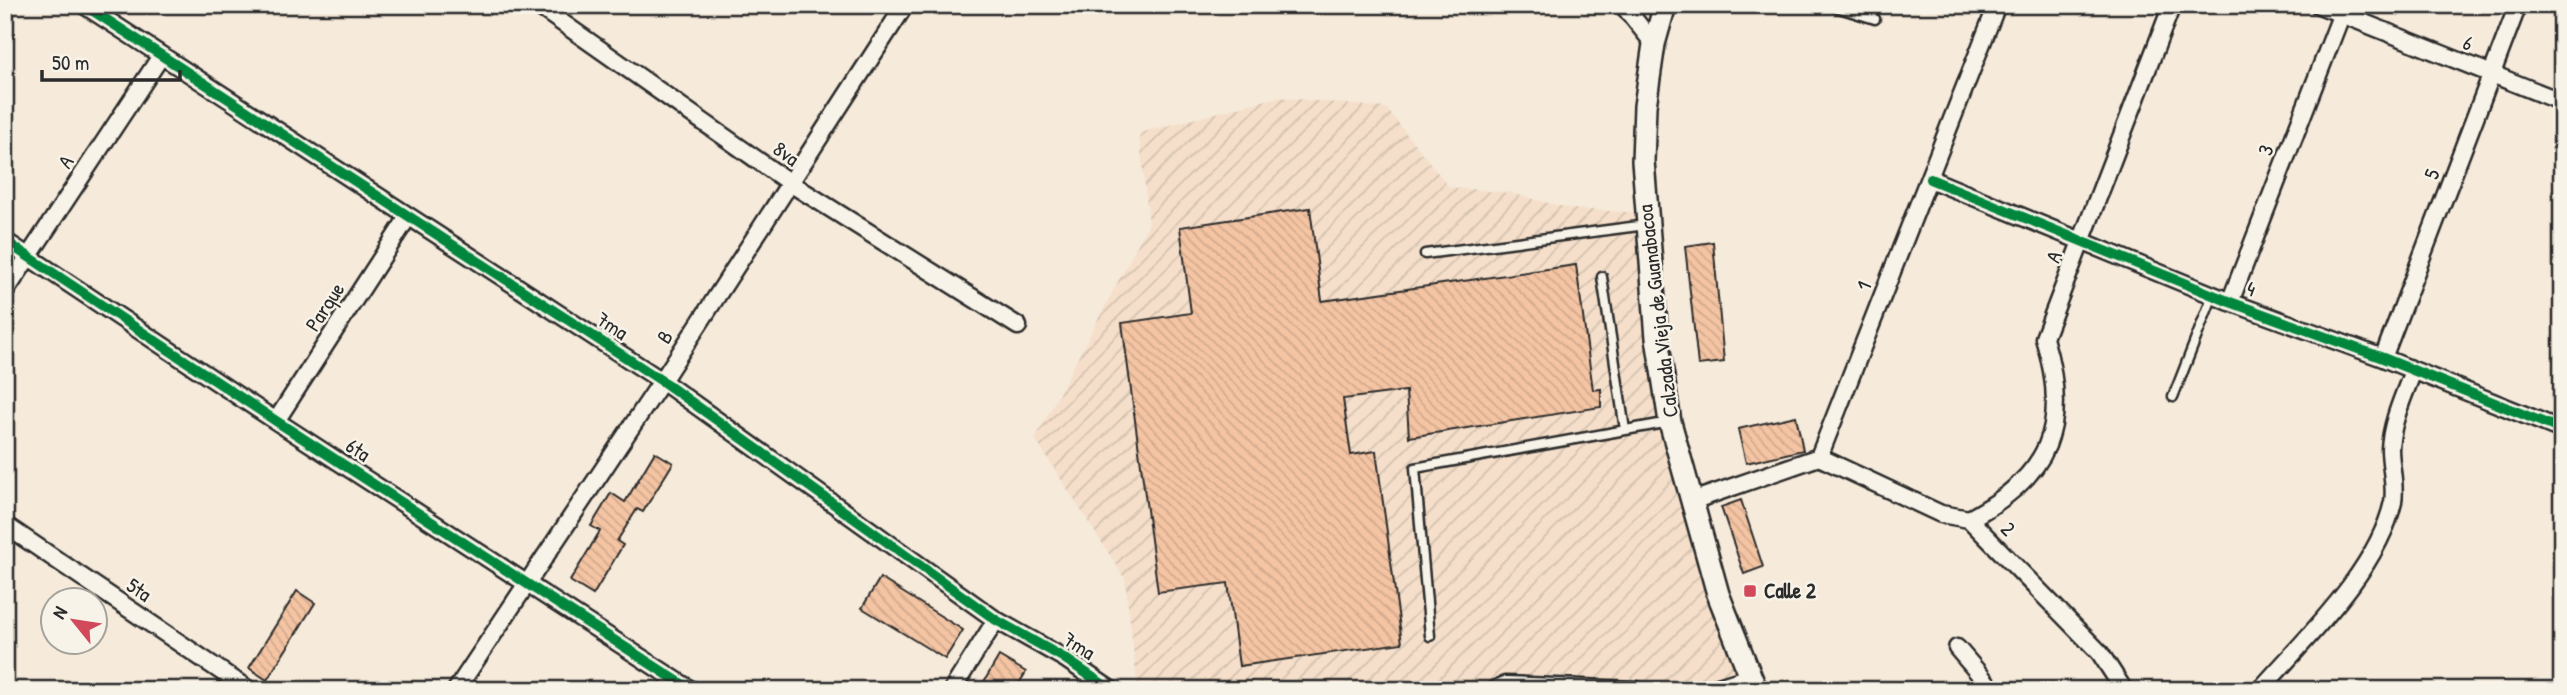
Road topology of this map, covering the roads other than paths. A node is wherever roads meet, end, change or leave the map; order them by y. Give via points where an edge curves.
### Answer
1 (84, 5) edge
2 (537, 5) edge
3 (905, 5) edge
4 (1623, 5) edge
5 (1665, 5) edge
6 (1829, 5) edge
7 (1997, 5) edge
8 (2172, 5) edge
9 (2319, 5) edge
10 (2518, 5) edge
11 (2342, 13) junction
12 (1875, 19) dead end
13 (1654, 44) junction
14 (162, 56) junction
15 (2492, 75) junction
16 (2562, 102) edge
17 (1930, 179) junction
18 (790, 183) junction
19 (408, 217) junction
20 (1646, 225) junction
21 (5, 240) edge
22 (2081, 240) junction
23 (1425, 254) dead end
24 (29, 256) junction
25 (1602, 277) dead end
26 (5, 292) edge
27 (2213, 295) junction
28 (2230, 302) junction
29 (1018, 326) dead end
30 (2383, 358) junction
31 (2413, 371) junction
32 (662, 381) junction
33 (2173, 397) dead end
34 (276, 421) junction
35 (1670, 422) junction
36 (1625, 430) junction
37 (2562, 430) edge
38 (1819, 457) junction
39 (1692, 501) junction
40 (1969, 519) junction
41 (5, 525) edge
42 (527, 583) junction
43 (996, 620) junction
44 (1430, 635) dead end
45 (1956, 648) dead end
46 (1753, 683) edge
47 (2261, 689) edge
48 (249, 690) edge
49 (456, 690) edge
50 (691, 690) edge
51 (952, 690) edge
52 (1111, 690) edge
53 (1494, 690) edge
54 (1636, 690) edge
55 (1695, 690) edge
56 (1993, 690) edge
57 (2124, 690) edge
58 (2280, 690) edge

1 - 14 street, 7ma
2 - 18 street, 8va
3 - 18 street, B
4 - 13 street
5 - 13 main road, Calzada Vieja de Guanabacoa
6 - 12 lane
7 - 17 street, 1
8 - 22 street, A
9 - 11 street, 6
10 - 15 street, 5
11 - 15 street, 6
11 - 28 street, 3
13 - 20 main road, Calzada Vieja de Guanabacoa via 1645,106
14 - 19 street, 7ma
14 - 24 street, A
15 - 16 street, 6
15 - 30 street, 5
17 - 22 street, 4
17 - 38 street, 1
18 - 29 street, 8va
18 - 32 street, B
19 - 32 street, 7ma
19 - 34 street, Parque
20 - 23 lane
20 - 35 main road, Calzada Vieja de Guanabacoa
21 - 24 street, 6ta
22 - 27 street, 4
22 - 40 street, A via 2044,338 2056,397 2048,443 2022,483
24 - 26 street, A
24 - 34 street, 6ta
25 - 36 lane
27 - 28 street, 4
27 - 33 lane
28 - 30 street, 4
30 - 31 street, 4
31 - 37 street, 4
31 - 47 street via 2390,446 2393,501 2381,536 2319,625
32 - 42 street, B
32 - 43 street, 7ma
34 - 42 street, 6ta
35 - 36 lane
35 - 39 main road, Calzada Vieja de Guanabacoa
36 - 44 lane via 1415,468
38 - 39 street
38 - 40 street, 2 via 1941,514
39 - 46 main road, Calzada Vieja de Guanabacoa via 1718,594
40 - 57 street, 2 via 2100,653
41 - 48 street, 5ta
42 - 49 street, B
42 - 50 street, 6ta
43 - 51 street
43 - 52 street, 7ma
45 - 56 street
46 - 55 street
47 - 58 lane
53 - 54 street via 1504,685

